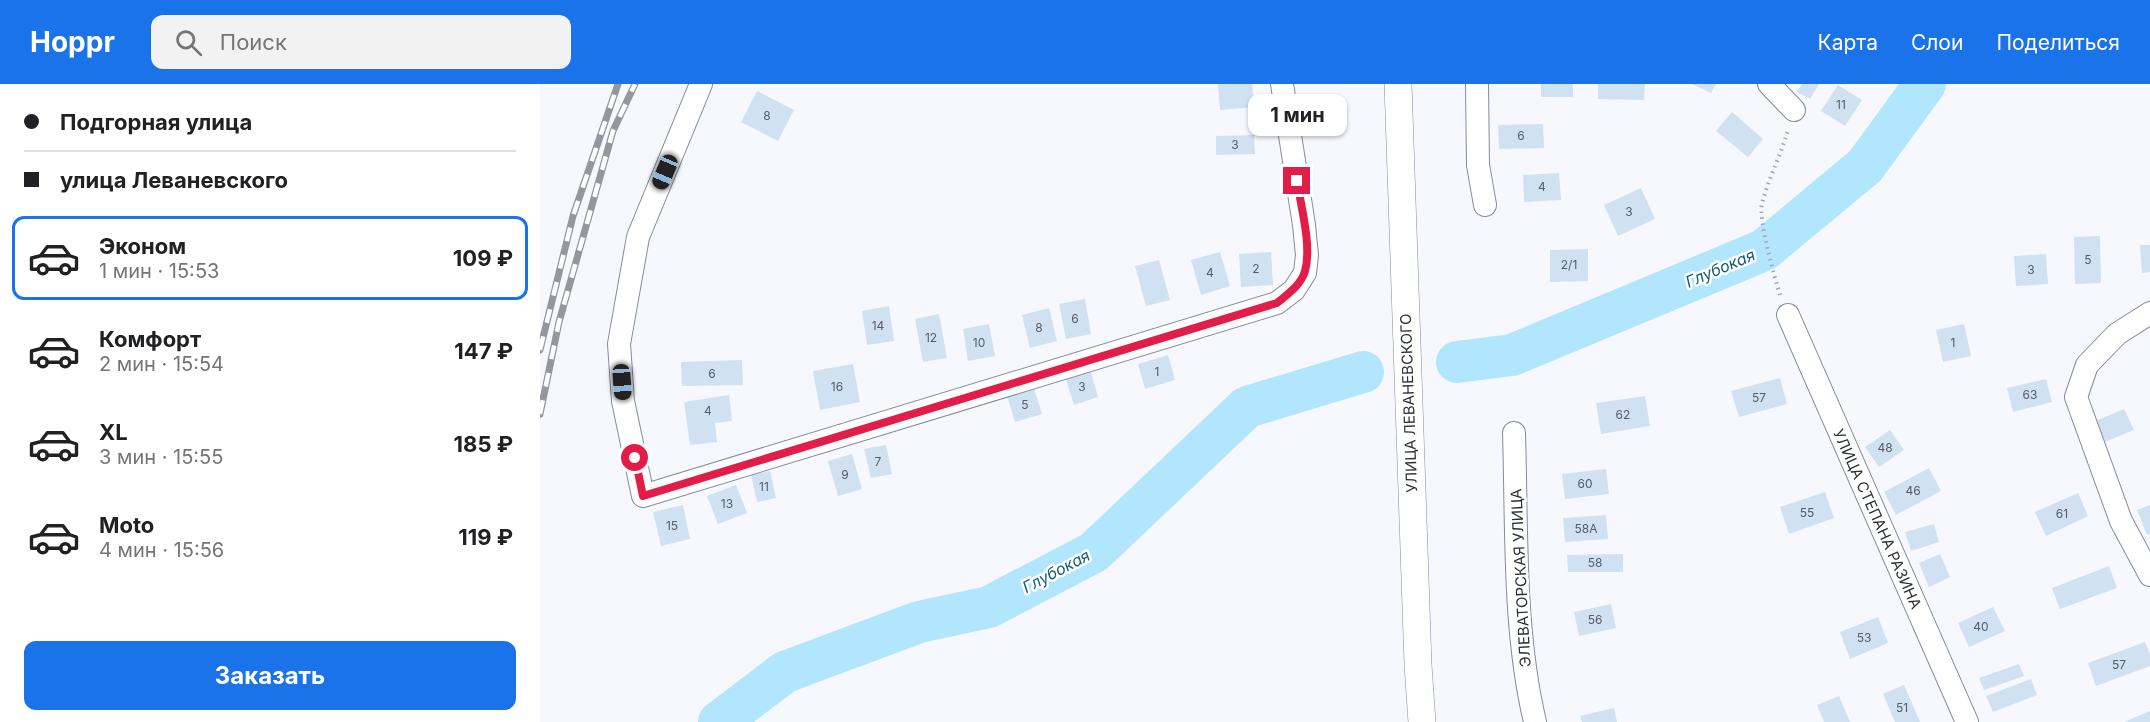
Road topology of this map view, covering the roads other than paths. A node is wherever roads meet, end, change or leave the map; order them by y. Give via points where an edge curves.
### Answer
1 (701, 84) edge
2 (1282, 84) edge
3 (1398, 84) edge
4 (1477, 84) edge
5 (1769, 84) edge
6 (1794, 110) road end
7 (1485, 205) dead end
8 (2150, 313) edge
9 (1788, 315) dead end
10 (1514, 433) dead end
11 (2150, 575) edge
12 (1961, 720) edge
13 (1422, 722) edge
14 (1535, 722) edge

1 - 2 street via 638,237 619,344 623,401 643,496 1277,303 1294,290 1305,273 1307,255
3 - 13 street, УЛИЦА ЛЕВАНЕВСКОГО
4 - 7 street via 1478,165
5 - 6 street
8 - 11 street via 2117,334 2087,365 2076,397 2121,520
9 - 12 street, УЛИЦА СТЕПАНА РАЗИНА
10 - 14 street, ЭЛЕВАТОРСКАЯ УЛИЦА via 1518,580 1528,692

